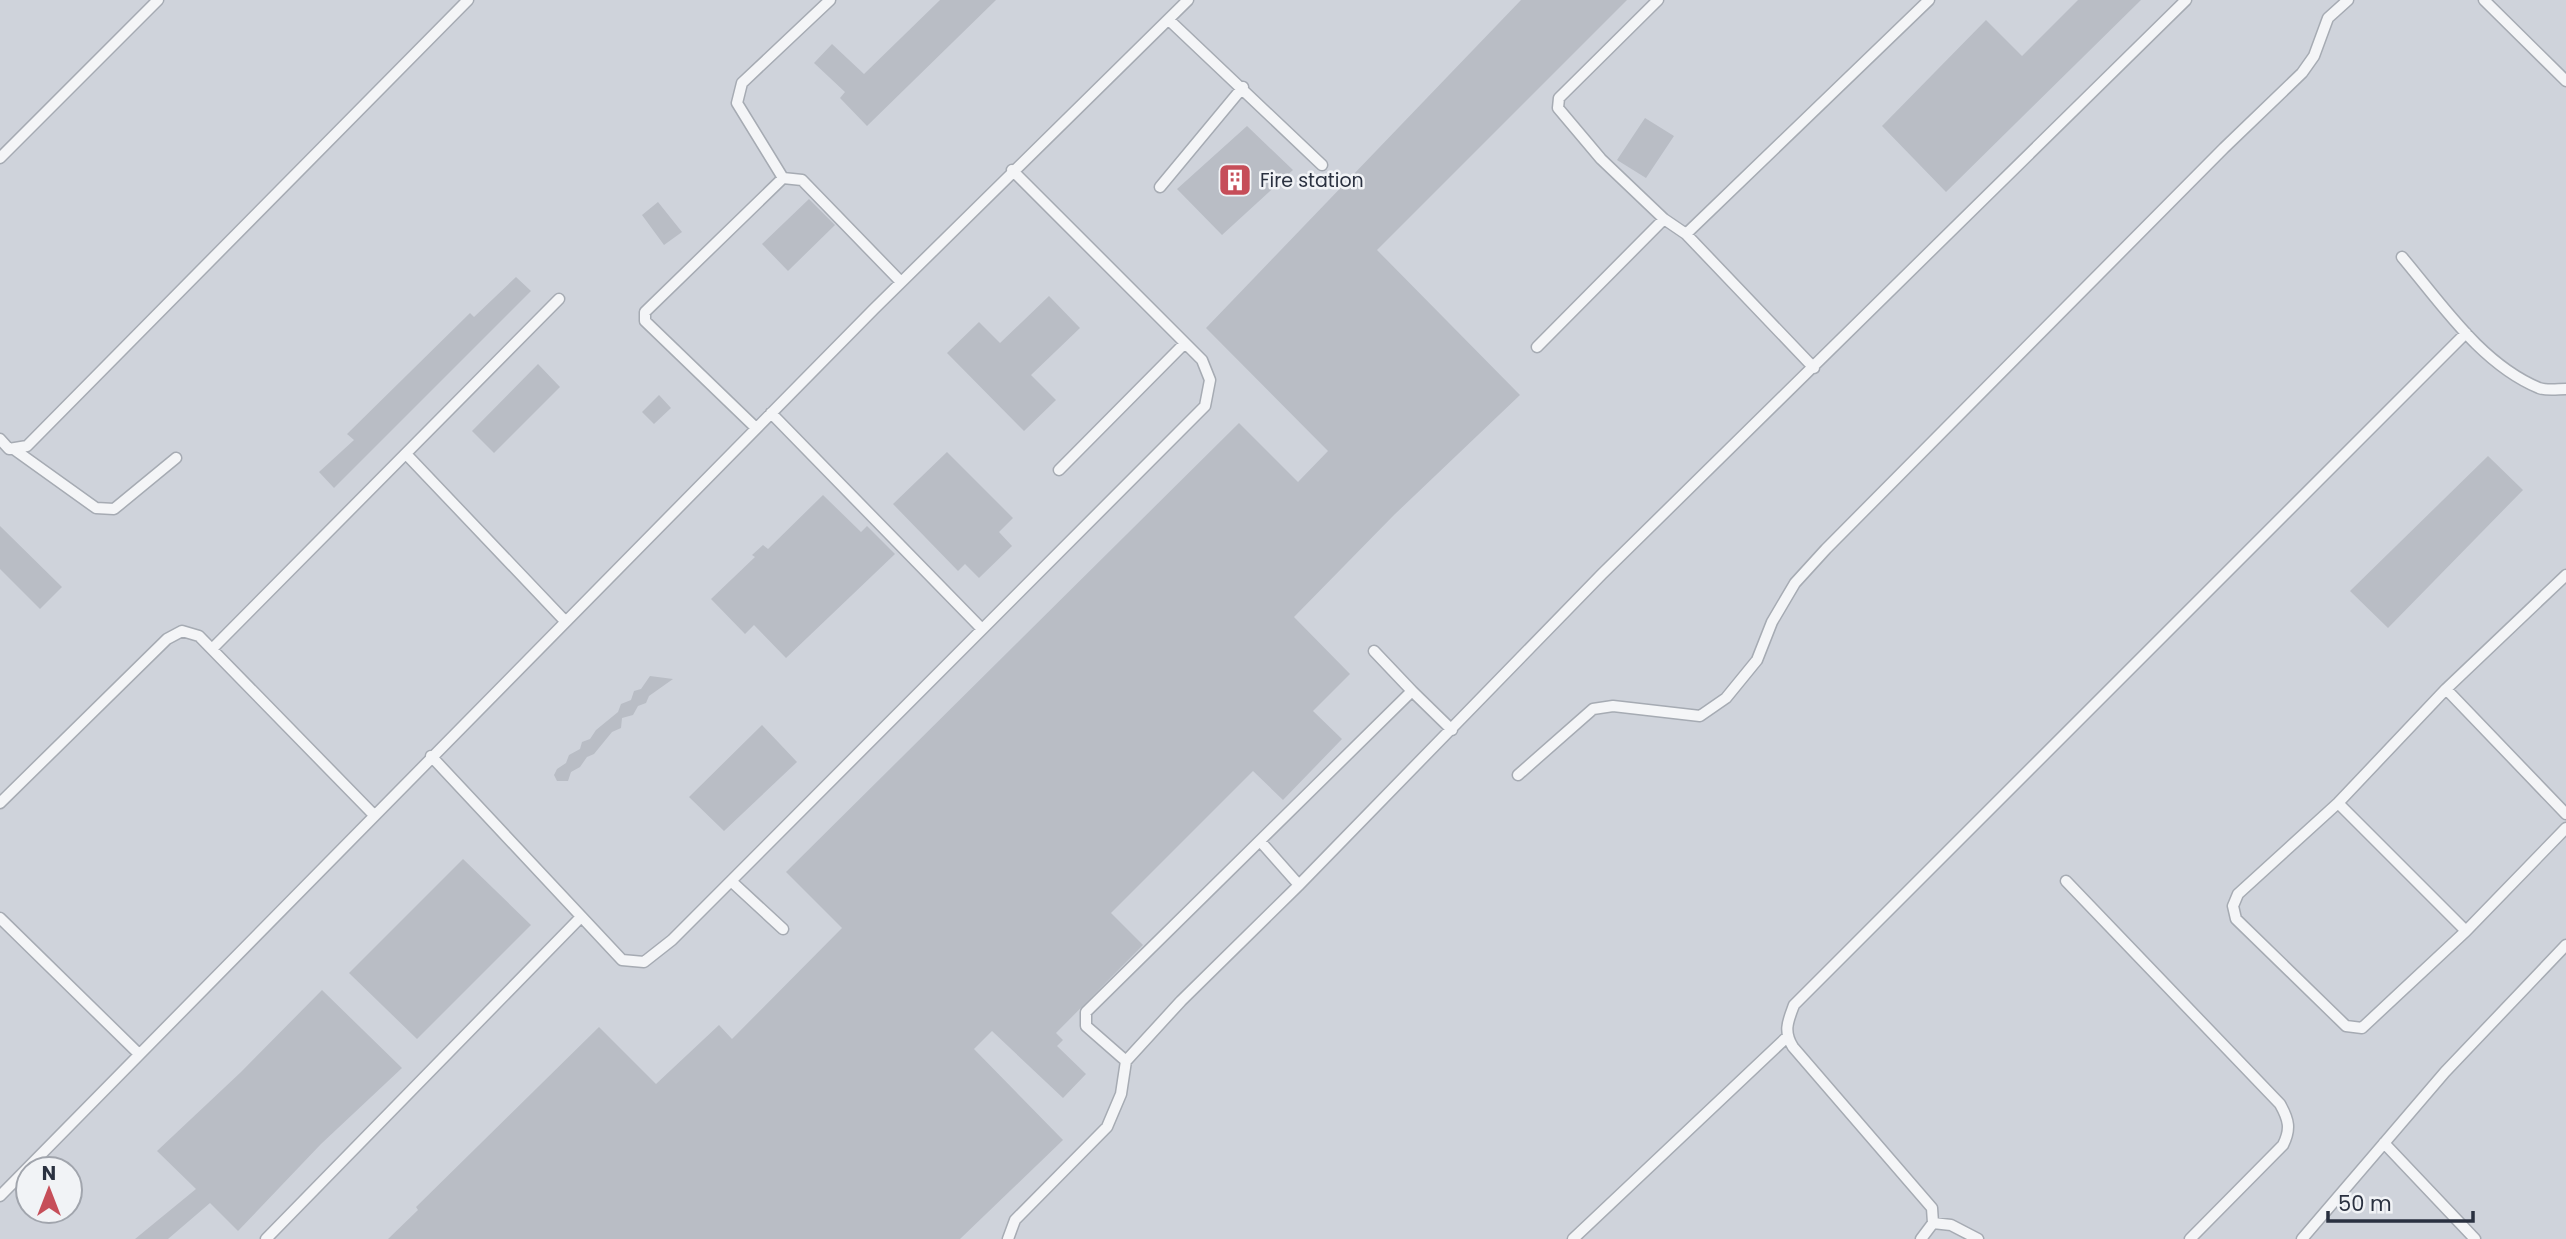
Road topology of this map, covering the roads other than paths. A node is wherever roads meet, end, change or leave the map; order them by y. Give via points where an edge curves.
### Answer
1 (158, 0) edge
2 (468, 0) edge
3 (830, 0) edge
4 (1188, 0) edge
5 (1658, 0) edge
6 (1929, 0) edge
7 (2186, 0) edge
8 (2348, 0) edge
9 (2484, 0) edge
10 (1168, 20) junction
11 (2566, 81) edge
12 (1243, 87) junction
13 (0, 158) edge
14 (1322, 165) dead end
15 (1012, 170) junction
16 (783, 178) junction
17 (1160, 187) dead end
18 (1664, 219) junction
19 (1686, 234) junction
20 (2402, 257) dead end
21 (901, 282) junction
22 (559, 299) dead end
23 (2466, 333) junction
24 (1185, 343) junction
25 (1538, 347) dead end
26 (1814, 368) junction
27 (2566, 390) edge
28 (771, 413) junction
29 (756, 428) junction
30 (0, 439) edge
31 (15, 450) junction
32 (407, 456) junction
33 (176, 458) dead end
34 (1059, 470) dead end
35 (2566, 575) edge
36 (2557, 585) junction
37 (2566, 594) edge
38 (565, 621) junction
39 (981, 628) junction
40 (212, 649) junction
41 (1374, 651) dead end
42 (2446, 689) junction
43 (1412, 691) junction
44 (1452, 730) junction
45 (431, 756) junction
46 (1518, 775) dead end
47 (0, 803) edge
48 (2338, 803) junction
49 (373, 814) junction
50 (2566, 814) edge
51 (2566, 828) edge
52 (1260, 841) junction
53 (731, 881) junction
54 (2066, 881) dead end
55 (1299, 885) junction
56 (0, 918) edge
57 (580, 918) junction
58 (783, 929) dead end
59 (2466, 931) junction
60 (2566, 945) edge
61 (1787, 1037) junction
62 (139, 1054) junction
63 (1126, 1061) junction
64 (2384, 1143) junction
65 (0, 1196) edge
66 (1933, 1223) junction
67 (266, 1239) edge
68 (1009, 1239) edge
69 (1573, 1239) edge
70 (1921, 1239) edge
71 (1978, 1239) edge
72 (2190, 1239) edge
73 (2302, 1239) edge
74 (2475, 1239) edge

1 - 13 lane
2 - 31 lane via 27,446
3 - 16 lane via 742,83 737,103
4 - 10 lane
5 - 18 lane via 1559,98 1558,107 1601,159
6 - 19 lane
7 - 26 lane
8 - 46 lane via 2328,18 2302,74 1795,583 1757,660 1726,698 1700,716 1614,706 1593,709
9 - 11 lane
10 - 12 lane
10 - 15 lane
12 - 14 lane
12 - 17 lane
15 - 21 lane
15 - 24 lane
16 - 21 lane via 802,180
16 - 29 lane via 645,312 645,321
18 - 19 lane
18 - 25 lane
19 - 26 lane
20 - 23 lane
21 - 28 lane
22 - 32 lane
23 - 27 lane via 2514,374 2542,389
23 - 61 lane via 1801,996 1787,1024
24 - 34 lane
24 - 39 lane via 1202,360 1210,380 1205,406
26 - 44 lane via 1602,574
28 - 29 lane
28 - 39 lane
29 - 38 lane
30 - 31 lane
31 - 33 lane via 96,508 114,509
32 - 38 lane
32 - 40 lane
35 - 36 lane
36 - 37 lane
36 - 42 lane
38 - 45 lane
39 - 53 lane
40 - 47 lane via 199,636 182,631 167,639
40 - 49 lane
41 - 43 lane
42 - 48 lane
42 - 50 lane
43 - 44 lane
43 - 52 lane
44 - 55 lane
45 - 49 lane
45 - 57 lane
48 - 59 lane
48 - 59 lane via 2238,894 2233,906 2236,919 2354,1029 2362,1028
49 - 62 lane
51 - 59 lane
52 - 55 lane
52 - 63 lane via 1086,1012 1086,1026
53 - 57 lane via 645,962 622,960
53 - 58 lane
54 - 72 lane via 2280,1104 2288,1119 2289,1133 2283,1146
55 - 63 lane
56 - 62 lane
57 - 67 lane
60 - 64 lane
61 - 66 lane via 1926,1200
61 - 69 lane
62 - 65 lane
63 - 68 lane via 1121,1094 1107,1126 1015,1220
64 - 73 lane
64 - 74 lane
66 - 70 lane
66 - 71 lane via 1951,1225

